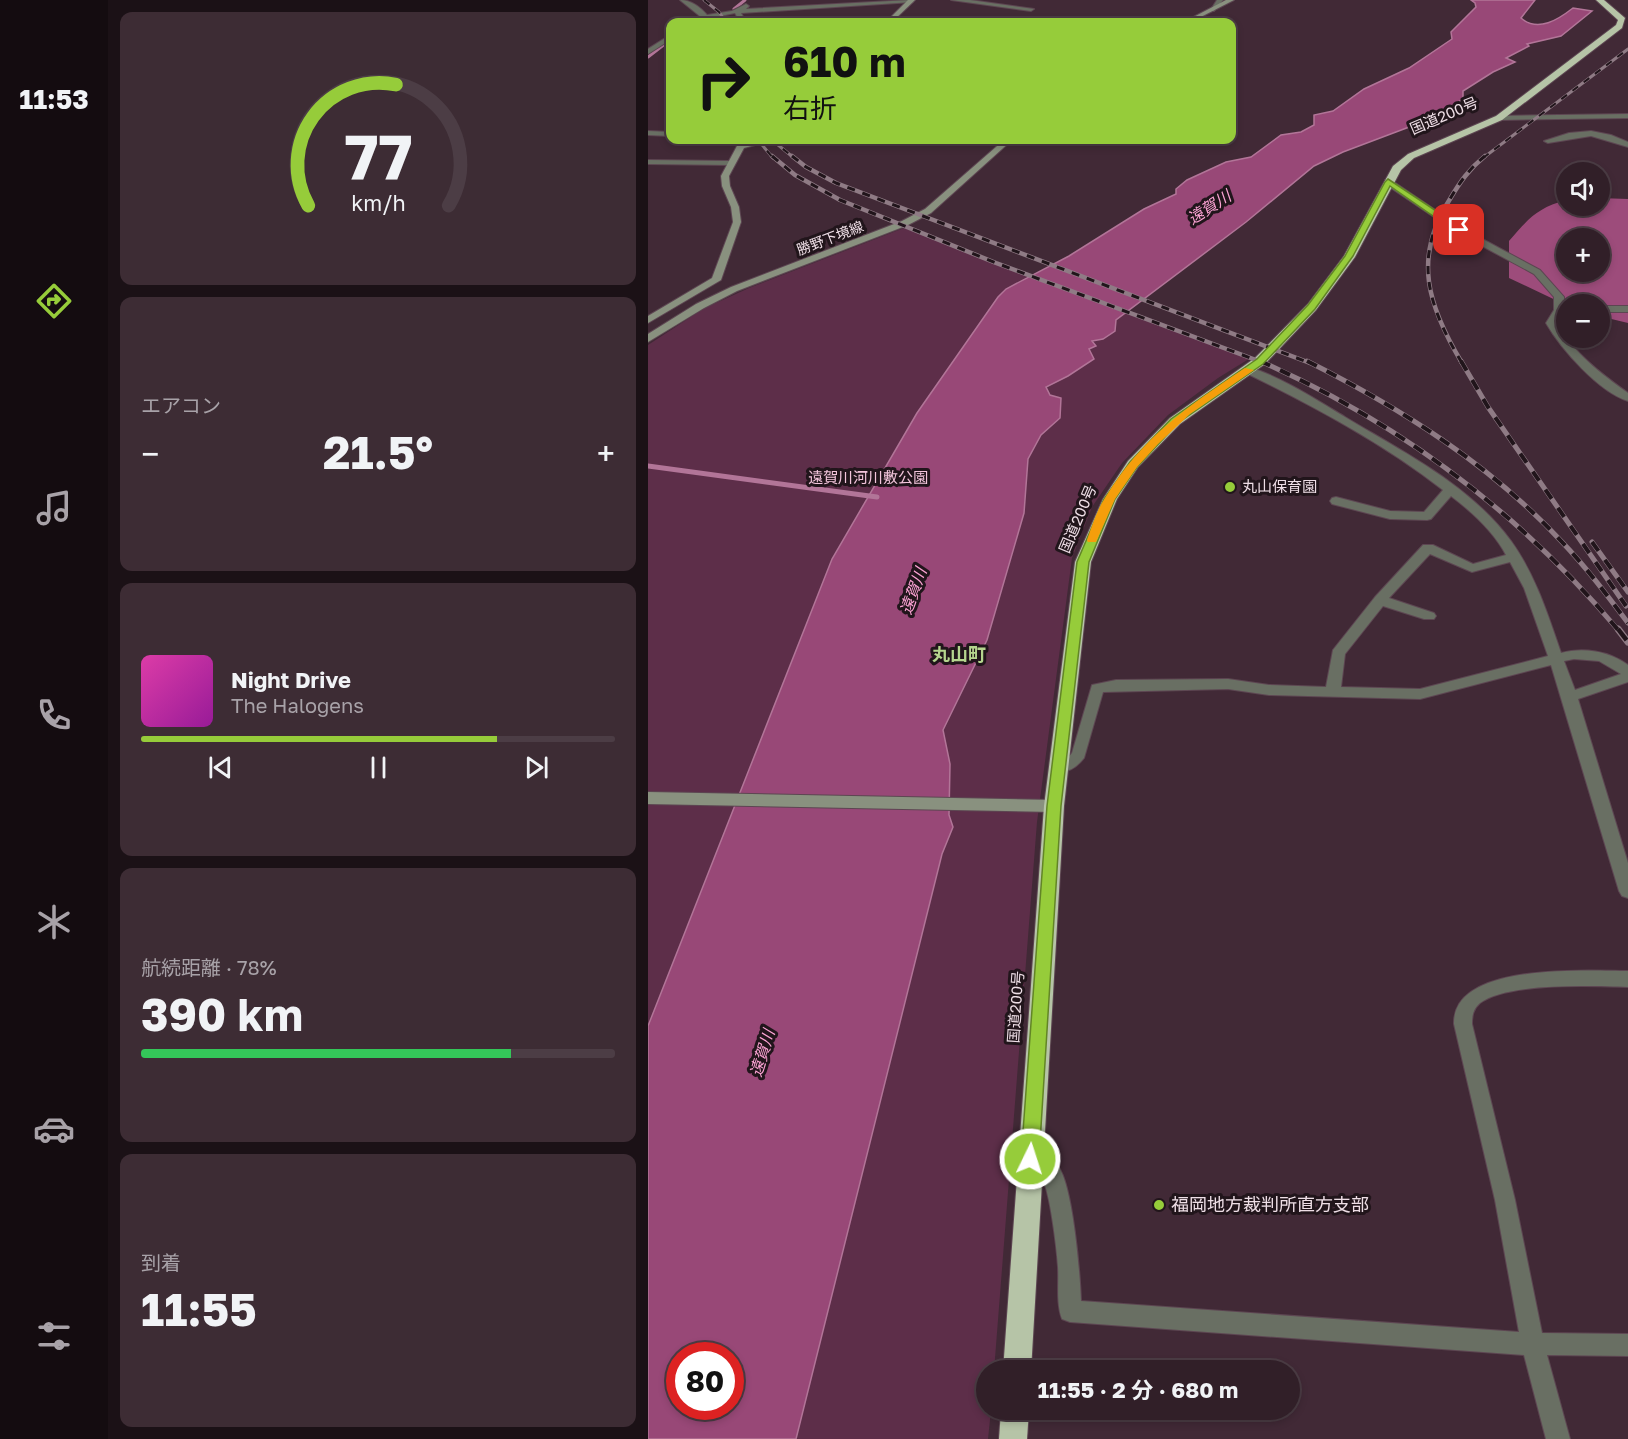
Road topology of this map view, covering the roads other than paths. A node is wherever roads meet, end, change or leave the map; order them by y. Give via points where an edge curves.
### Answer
1 (683, 0) edge
2 (753, 0) edge
3 (954, 0) edge
4 (1220, 0) edge
5 (1231, 0) edge
6 (1600, 0) edge
7 (911, 1) edge
8 (1036, 1) edge
9 (1212, 10) junction
10 (737, 11) junction
11 (704, 16) junction
12 (701, 18) edge
13 (741, 18) edge
14 (893, 18) edge
15 (1195, 18) edge
16 (666, 40) edge
17 (648, 52) edge
18 (1628, 116) edge
19 (1499, 118) junction
20 (648, 134) edge
21 (666, 134) edge
22 (1548, 141) dead end
23 (742, 144) edge
24 (1003, 144) edge
25 (1628, 145) edge
26 (648, 162) edge
27 (730, 163) junction
28 (1388, 182) junction
29 (1557, 294) edge
30 (1610, 309) edge
31 (1628, 309) edge
32 (1556, 317) edge
33 (648, 320) edge
34 (1556, 330) edge
35 (648, 339) edge
36 (1568, 348) edge
37 (1248, 370) junction
38 (1628, 398) edge
39 (1450, 489) junction
40 (1336, 501) dead end
41 (1514, 557) junction
42 (1380, 600) junction
43 (1429, 616) dead end
44 (1556, 660) junction
45 (1628, 672) edge
46 (1628, 677) edge
47 (1333, 691) junction
48 (1570, 697) junction
49 (1059, 767) junction
50 (648, 798) edge
51 (1054, 806) junction
52 (1628, 891) edge
53 (1628, 979) edge
54 (1030, 1159) junction
55 (1533, 1344) junction
56 (1628, 1346) edge
57 (1018, 1360) edge
58 (1014, 1420) edge
59 (1013, 1439) edge
60 (1558, 1439) edge

1 - 11 street
2 - 10 street
3 - 8 street via 1029,12
4 - 9 street
5 - 9 street
6 - 19 highway, 国道200号 via 1622,20 1619,26
7 - 10 street
7 - 14 street
9 - 15 street
10 - 11 street
10 - 13 street
11 - 12 street
16 - 17 street
18 - 19 street
19 - 28 highway, 国道200号 via 1411,156
20 - 21 street
22 - 25 street via 1595,134
23 - 27 street
24 - 35 street, 勝野下境線 via 920,215 734,289
26 - 27 street
27 - 33 street via 726,186 737,222 716,279
28 - 29 street via 1459,230 1537,272
28 - 37 highway, 国道200号 via 1349,256 1312,307
30 - 31 street
32 - 34 street via 1551,323
36 - 38 street
37 - 39 street via 1369,435
37 - 49 highway, 国道200号 via 1175,421 1133,464 1110,499 1083,562
39 - 40 street via 1426,516 1390,515
39 - 41 street via 1506,543
41 - 42 street via 1472,568 1428,548
41 - 44 street via 1531,588
42 - 43 street
42 - 47 street via 1338,653
44 - 45 street via 1585,653 1616,663
44 - 47 street via 1420,694
44 - 48 street
46 - 48 street
47 - 49 street via 1269,690 1228,684 1097,688 1079,754 1072,763
48 - 52 street
49 - 51 highway, 国道200号
50 - 51 street
51 - 54 highway, 国道200号
53 - 55 street via 1535,979 1485,991 1463,1011
54 - 55 street via 1041,1163 1052,1175 1057,1193 1069,1266 1070,1311
54 - 57 highway, 国道200号
55 - 56 street
55 - 60 street
58 - 59 highway

